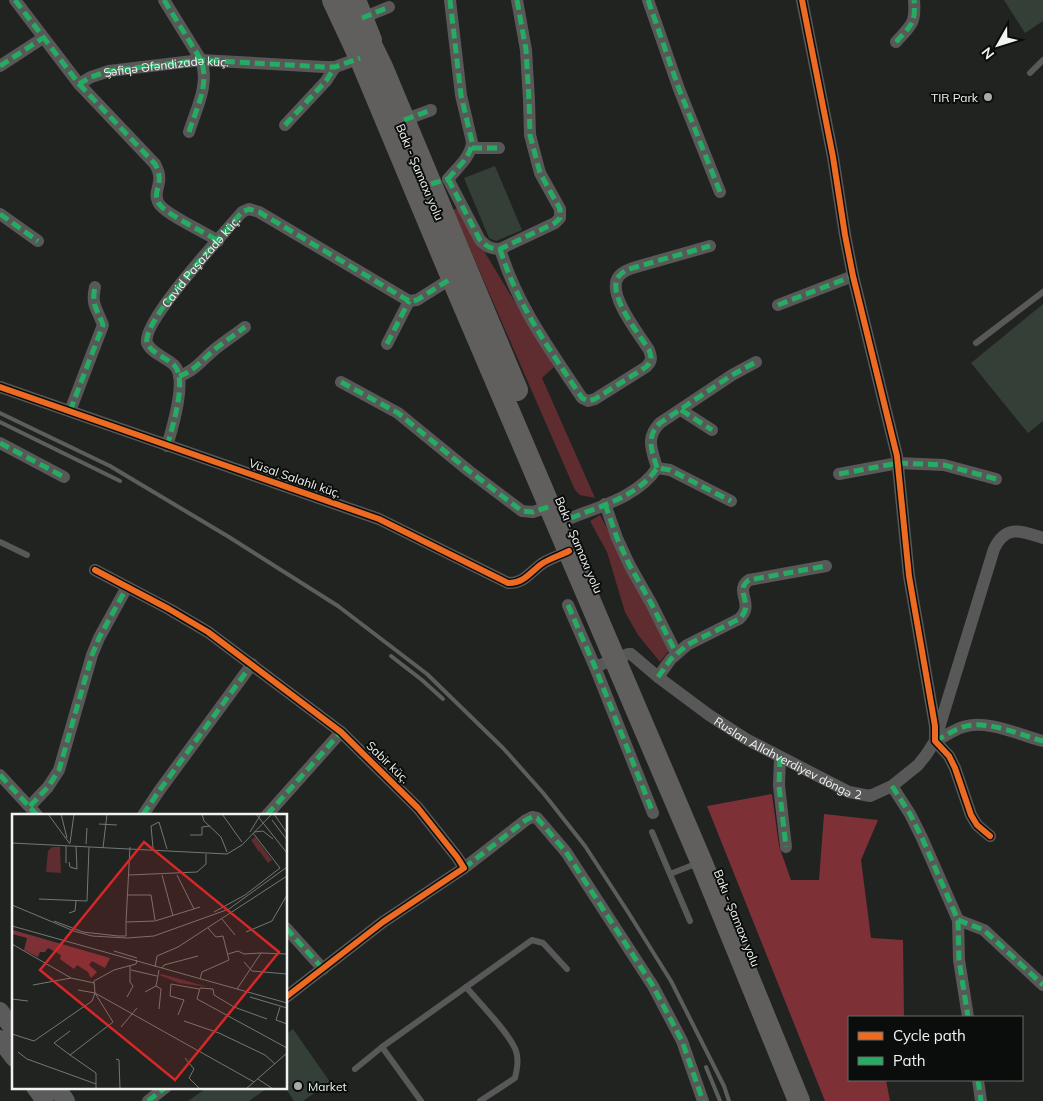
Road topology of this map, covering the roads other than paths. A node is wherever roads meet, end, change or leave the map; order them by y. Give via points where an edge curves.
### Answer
1 (15, 0) edge
2 (164, 0) edge
3 (333, 0) edge
4 (450, 0) edge
5 (517, 0) edge
6 (648, 0) edge
7 (802, 0) edge
8 (914, 0) edge
9 (356, 6) edge
10 (389, 8) dead end
11 (43, 38) junction
12 (896, 42) dead end
13 (360, 58) junction
14 (201, 60) junction
15 (1043, 60) edge
16 (0, 66) edge
17 (335, 67) junction
18 (1030, 73) dead end
19 (79, 84) junction
20 (432, 110) dead end
21 (404, 120) junction
22 (285, 125) dead end
23 (189, 132) dead end
24 (472, 148) junction
25 (499, 148) dead end
26 (439, 181) junction
27 (720, 192) dead end
28 (0, 214) edge
29 (38, 241) dead end
30 (218, 241) junction
31 (710, 246) dead end
32 (500, 248) junction
33 (853, 276) junction
34 (452, 278) junction
35 (96, 287) dead end
36 (1043, 292) edge
37 (409, 301) junction
38 (778, 305) dead end
39 (244, 327) dead end
40 (976, 343) dead end
41 (388, 344) dead end
42 (756, 362) dead end
43 (179, 376) junction
44 (341, 382) dead end
45 (0, 387) edge
46 (681, 410) junction
47 (70, 411) junction
48 (712, 430) dead end
49 (0, 443) edge
50 (167, 446) junction
51 (898, 463) junction
52 (657, 468) junction
53 (839, 474) dead end
54 (64, 477) dead end
55 (996, 479) dead end
56 (731, 501) dead end
57 (605, 504) junction
58 (551, 506) junction
59 (571, 518) junction
60 (1043, 538) edge
61 (0, 542) edge
62 (570, 551) junction
63 (27, 555) dead end
64 (826, 566) dead end
65 (95, 570) dead end
66 (127, 587) junction
67 (568, 605) dead end
68 (676, 654) junction
69 (622, 656) junction
70 (252, 664) junction
71 (595, 667) junction
72 (658, 677) junction
73 (341, 732) junction
74 (935, 741) junction
75 (1043, 742) edge
76 (780, 756) junction
77 (0, 775) edge
78 (892, 786) junction
79 (34, 810) edge
80 (653, 813) dead end
81 (145, 814) edge
82 (268, 814) edge
83 (652, 832) dead end
84 (990, 836) dead end
85 (786, 847) dead end
86 (701, 861) junction
87 (464, 868) junction
88 (670, 874) junction
89 (958, 920) junction
90 (690, 921) dead end
91 (288, 930) edge
92 (323, 969) junction
93 (567, 969) dead end
94 (1043, 985) edge
95 (466, 987) junction
96 (288, 995) edge
97 (0, 1011) edge
98 (968, 1016) edge
99 (12, 1027) edge
100 (0, 1039) edge
101 (382, 1047) junction
102 (12, 1055) edge
103 (355, 1069) dead end
104 (978, 1081) edge
105 (36, 1088) edge
106 (57, 1088) edge
107 (165, 1088) edge
108 (45, 1101) edge
109 (66, 1101) edge
110 (148, 1101) edge
111 (421, 1101) edge
112 (480, 1101) edge
113 (704, 1101) edge
114 (799, 1101) edge
115 (815, 1101) edge
116 (982, 1101) edge

1 - 11 street
2 - 14 street
3 - 13 highway, Bakı - Şamaxı yolu
4 - 24 street
5 - 32 street via 526,50 530,135 540,173 560,209 560,218
6 - 27 street
7 - 33 street
8 - 12 street via 916,14 913,23
9 - 10 street
9 - 21 highway, Bakı - Şamaxı yolu
11 - 16 street
11 - 19 street
13 - 17 street, Şəfiqə Əfəndizadə küç.
13 - 34 highway, Bakı - Şamaxı yolu
14 - 17 street, Şəfiqə Əfəndizadə küç.
14 - 19 street, Şəfiqə Əfəndizadə küç. via 108,71
14 - 23 street via 204,87
15 - 18 lane
17 - 22 street
19 - 30 street via 160,173 159,205
20 - 21 street
21 - 26 highway, Bakı - Şamaxı yolu
24 - 25 street
24 - 26 street via 465,160
26 - 32 street via 480,240 492,249
26 - 59 highway, Bakı - Şamaxı yolu
28 - 29 street
30 - 37 street, Cavid Paşazadə küç. via 242,212 249,209 259,212
30 - 43 street, Cavid Paşazadə küç. via 161,310 147,337 147,344 173,364
31 - 32 street via 625,270 617,277 618,300 649,350 651,362 595,400 588,401 582,398 530,320
33 - 38 street
33 - 51 street
34 - 37 street via 417,300
34 - 58 highway, Bakı - Şamaxı yolu
35 - 47 street via 93,304 103,325
36 - 40 lane
37 - 41 street
39 - 43 street via 190,372
42 - 46 street
43 - 50 street via 177,406
44 - 58 street via 398,413 522,511 533,512
45 - 47 street, Vüsal Salahlı küç.
46 - 48 street
46 - 52 street via 653,430 650,443
47 - 50 street, Vüsal Salahlı küç.
49 - 54 street
50 - 62 street, Vüsal Salahlı küç. via 379,519 508,583 516,584 545,562
51 - 53 street
51 - 55 street via 944,465
51 - 74 street via 909,576
52 - 56 street via 670,470
52 - 57 street via 641,486
57 - 59 street
57 - 68 street via 630,566
58 - 62 highway, Bakı - Şamaxı yolu
59 - 69 highway, Bakı - Şamaxı yolu
60 - 74 street, Ruslan Allahverdiyev döngə 2 via 1014,532 999,539
61 - 63 lane
62 - 69 highway, Bakı - Şamaxı yolu
64 - 68 street via 749,580 743,588 745,613 687,644
65 - 66 street, Sabir küç.
66 - 70 street, Sabir küç. via 208,632
66 - 79 street via 92,655 59,770
67 - 71 street
68 - 72 street
69 - 71 street
69 - 72 street, Ruslan Allahverdiyev döngə 2 via 635,657
69 - 86 highway, Bakı - Şamaxı yolu
69 - 115 highway, Bakı - Şamaxı yolu via 714,856
70 - 73 street, Sabir küç.
70 - 81 street
71 - 80 street
72 - 76 street, Ruslan Allahverdiyev döngə 2 via 746,739
73 - 82 street
73 - 87 street, Sabir küç. via 418,808
74 - 75 street via 961,727 986,725
74 - 78 street, Ruslan Allahverdiyev döngə 2 via 918,764
74 - 84 street via 955,768 970,815
76 - 78 street, Ruslan Allahverdiyev döngə 2 via 849,792 870,796
76 - 85 street via 779,786
77 - 79 street
78 - 89 street via 922,838
83 - 88 lane
86 - 88 lane
86 - 114 highway, Bakı - Şamaxı yolu
87 - 92 street via 383,922
87 - 113 street via 526,820 537,818 566,852 653,986 682,1041
88 - 90 lane
89 - 94 street via 984,930
89 - 98 street via 959,960
91 - 92 street
92 - 96 street
93 - 95 lane via 543,943 532,940
95 - 101 lane
95 - 112 lane via 512,1044 518,1067 515,1078
97 - 99 main road
100 - 102 main road
101 - 103 lane
101 - 111 lane
104 - 116 street
105 - 108 main road
106 - 109 main road
107 - 110 street

